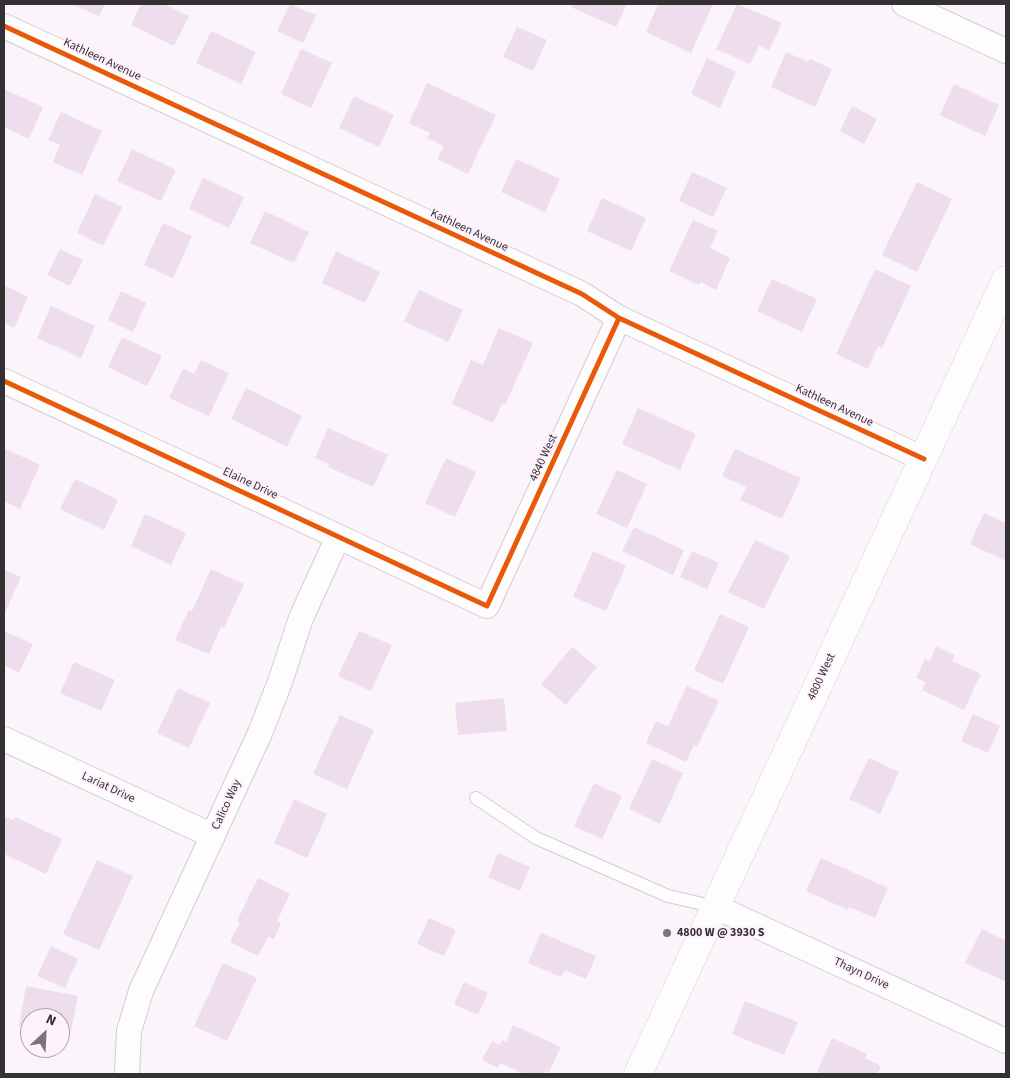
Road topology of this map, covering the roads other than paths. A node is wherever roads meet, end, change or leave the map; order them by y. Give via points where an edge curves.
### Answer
1 (904, 4) edge
2 (4, 26) edge
3 (1006, 51) edge
4 (1006, 280) edge
5 (619, 318) junction
6 (4, 381) edge
7 (924, 459) junction
8 (338, 537) junction
9 (487, 606) joint
10 (4, 739) edge
11 (476, 798) dead end
12 (213, 836) junction
13 (716, 907) junction
14 (1006, 1041) edge
15 (127, 1074) edge
16 (638, 1074) edge

1 - 3 street
2 - 5 street, Kathleen Avenue via 582,294
4 - 7 main road, 4800 West
5 - 7 street, Kathleen Avenue
5 - 9 street, 4840 West
6 - 8 street, Elaine Drive
7 - 13 main road, 4800 West
8 - 9 street, Elaine Drive
8 - 12 street, Calico Way via 301,618 260,733
10 - 12 street, Lariat Drive
11 - 13 lane via 536,838 668,896
12 - 15 street, Calico Way via 137,1003 129,1031
13 - 14 street, Thayn Drive
13 - 16 main road, 4800 West

